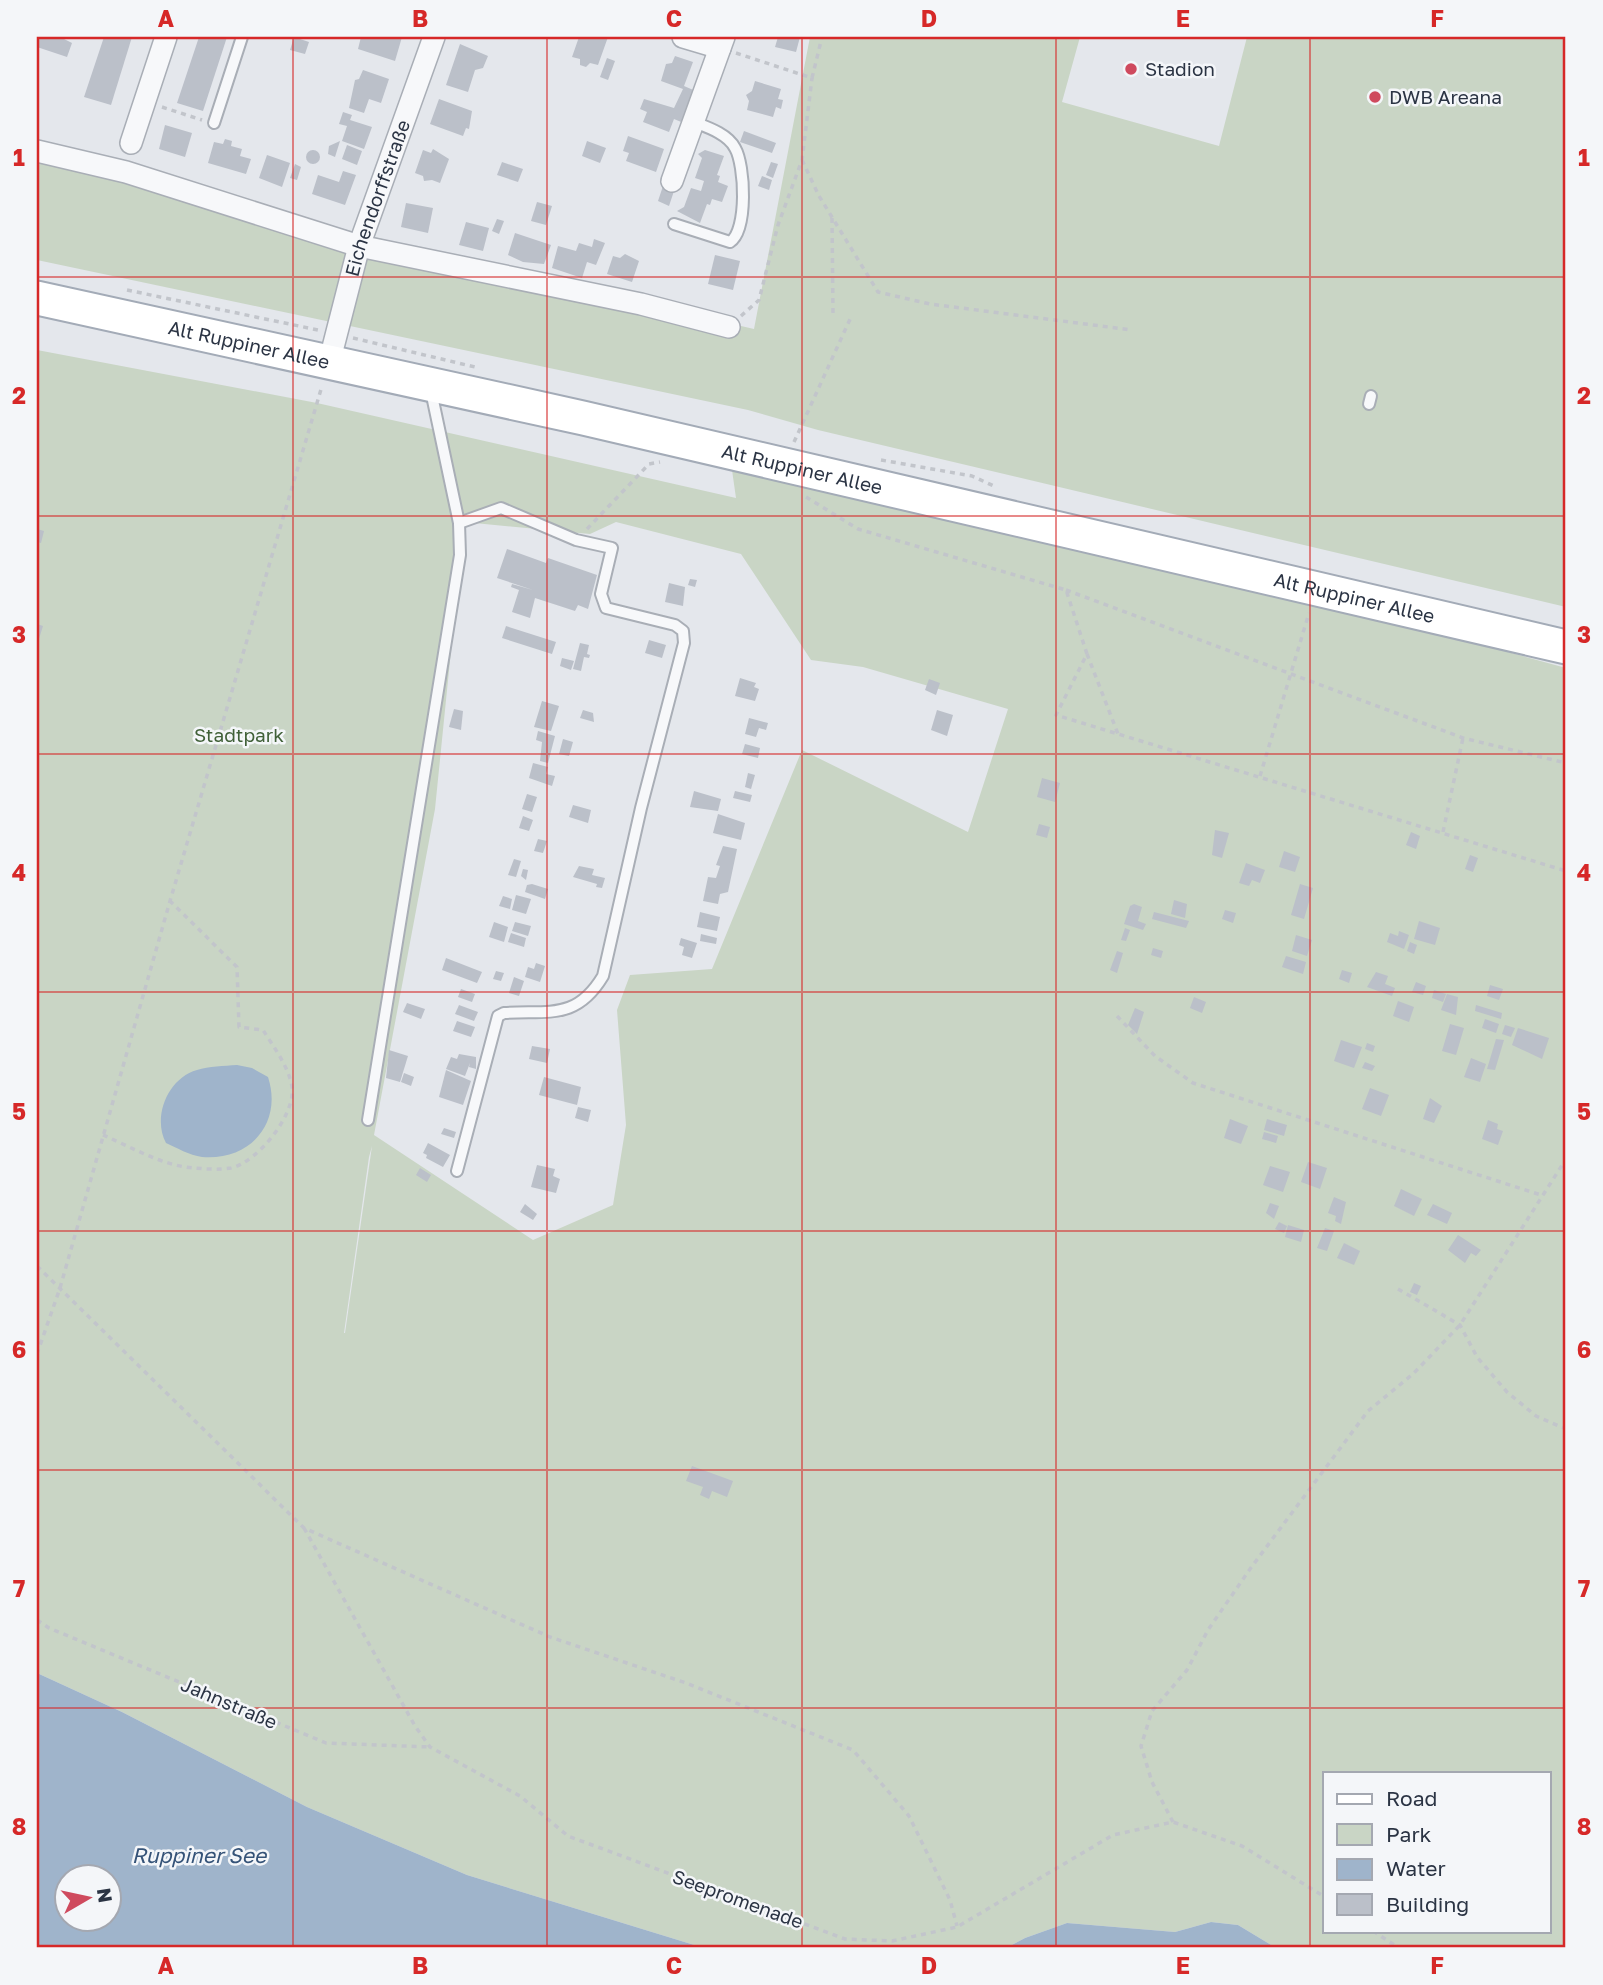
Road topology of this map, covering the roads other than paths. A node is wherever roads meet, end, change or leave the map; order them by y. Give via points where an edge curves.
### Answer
1 (166, 37) edge
2 (242, 37) edge
3 (433, 37) edge
4 (683, 37) edge
5 (722, 43) edge
6 (216, 118) road end
7 (694, 122) junction
8 (131, 144) dead end
9 (37, 151) edge
10 (672, 181) dead end
11 (674, 224) dead end
12 (359, 246) junction
13 (37, 298) edge
14 (729, 327) road end
15 (329, 362) junction
16 (429, 384) junction
17 (459, 523) junction
18 (1566, 647) edge
19 (368, 1121) dead end
20 (457, 1171) dead end

1 - 8 street
2 - 6 lane
3 - 12 street, Eichendorffstraße
4 - 5 street
5 - 7 street
7 - 10 street
7 - 11 lane via 735,146 743,167 739,231 730,242
9 - 12 street via 126,172
12 - 14 street via 641,304
12 - 15 street, Eichendorffstraße
13 - 15 main road, Alt Ruppiner Allee
15 - 16 main road, Alt Ruppiner Allee
16 - 17 lane
16 - 18 main road, Alt Ruppiner Allee
17 - 19 lane via 460,555
17 - 20 lane via 501,508 576,540 612,548 601,594 606,608 675,625 683,631 684,643 640,808 603,976 592,995 560,1012 498,1016

